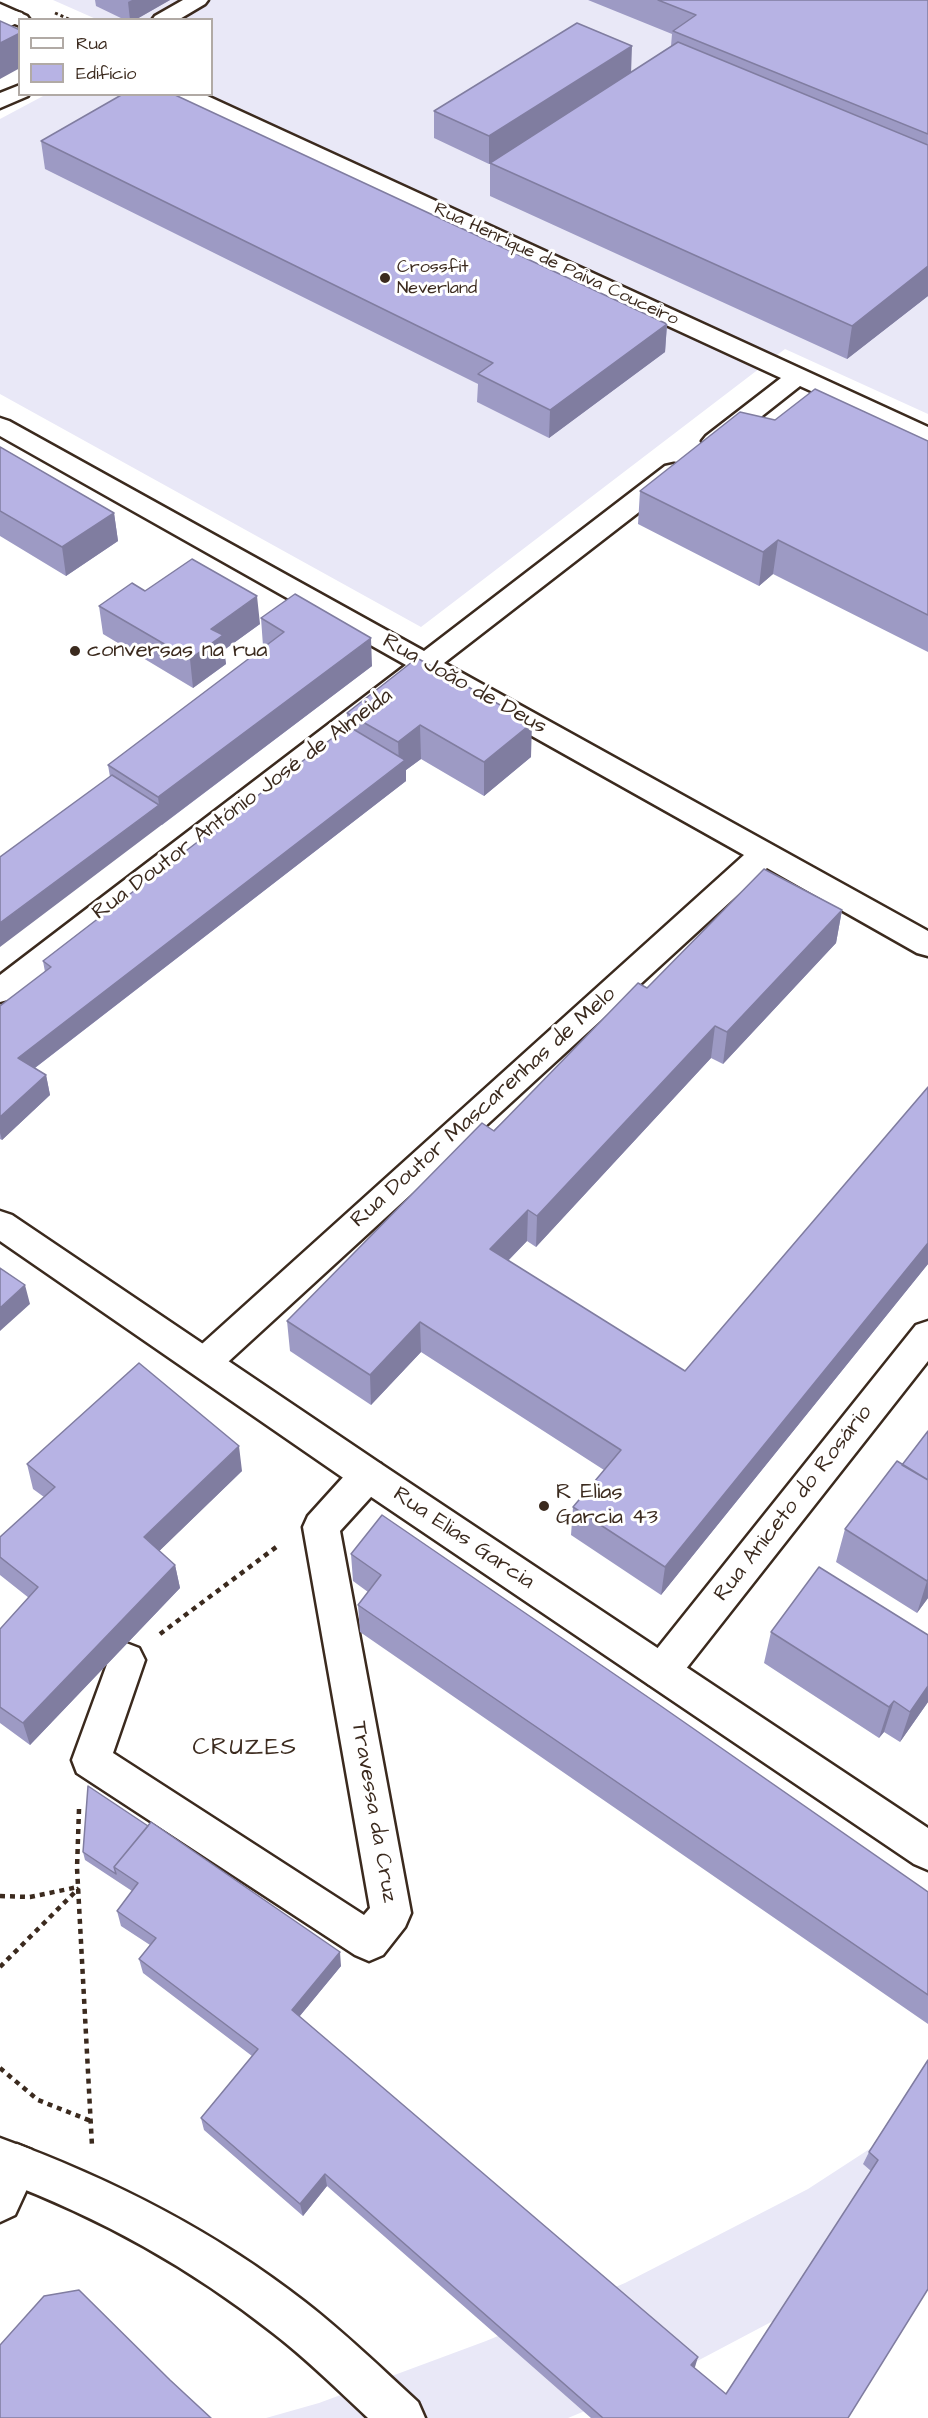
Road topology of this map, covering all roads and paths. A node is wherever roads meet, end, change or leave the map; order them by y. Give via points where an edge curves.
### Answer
1 (198, 0) edge
2 (166, 18) edge
3 (18, 92) edge
4 (188, 96) edge
5 (0, 102) edge
6 (798, 376) junction
7 (0, 426) edge
8 (928, 436) edge
9 (428, 663) junction
10 (764, 854) junction
11 (928, 945) edge
12 (0, 991) edge
13 (0, 1224) edge
14 (928, 1335) edge
15 (205, 1362) junction
16 (368, 1475) junction
17 (321, 1527) junction
18 (126, 1660) joint
19 (661, 1672) junction
20 (91, 1760) junction
21 (928, 1851) edge
22 (79, 1887) junction
23 (0, 1896) edge
24 (0, 1967) edge
25 (0, 2068) edge
26 (92, 2121) junction
27 (6, 2174) edge
28 (92, 2197) junction
29 (402, 2418) edge

1 - 2 street
3 - 5 street
4 - 6 street, Rua Henrique de Paiva Couceiro
6 - 8 street, Rua Henrique de Paiva Couceiro
6 - 9 street, Rua Doutor António José de Almeida
7 - 9 street, Rua João de Deus
9 - 10 street, Rua João de Deus
9 - 12 street, Rua Doutor António José de Almeida
10 - 11 street, Rua João de Deus
10 - 15 street, Rua Doutor Mascarenhas de Melo
13 - 15 street, Rua Elias Garcia
14 - 19 street, Rua Aniceto do Rosário
15 - 16 street, Rua Elias Garcia
16 - 17 street
16 - 19 street, Rua Elias Garcia
17 - 18 path via 299,1530
17 - 20 street, Travessa da Cruz via 391,1913 369,1941
18 - 20 street
19 - 21 street, Rua Elias Garcia
20 - 22 path via 77,1817
22 - 23 path via 38,1898
22 - 24 path
22 - 26 path
25 - 26 path via 38,2100
26 - 28 path
27 - 28 street
28 - 29 street via 189,2247 281,2312

